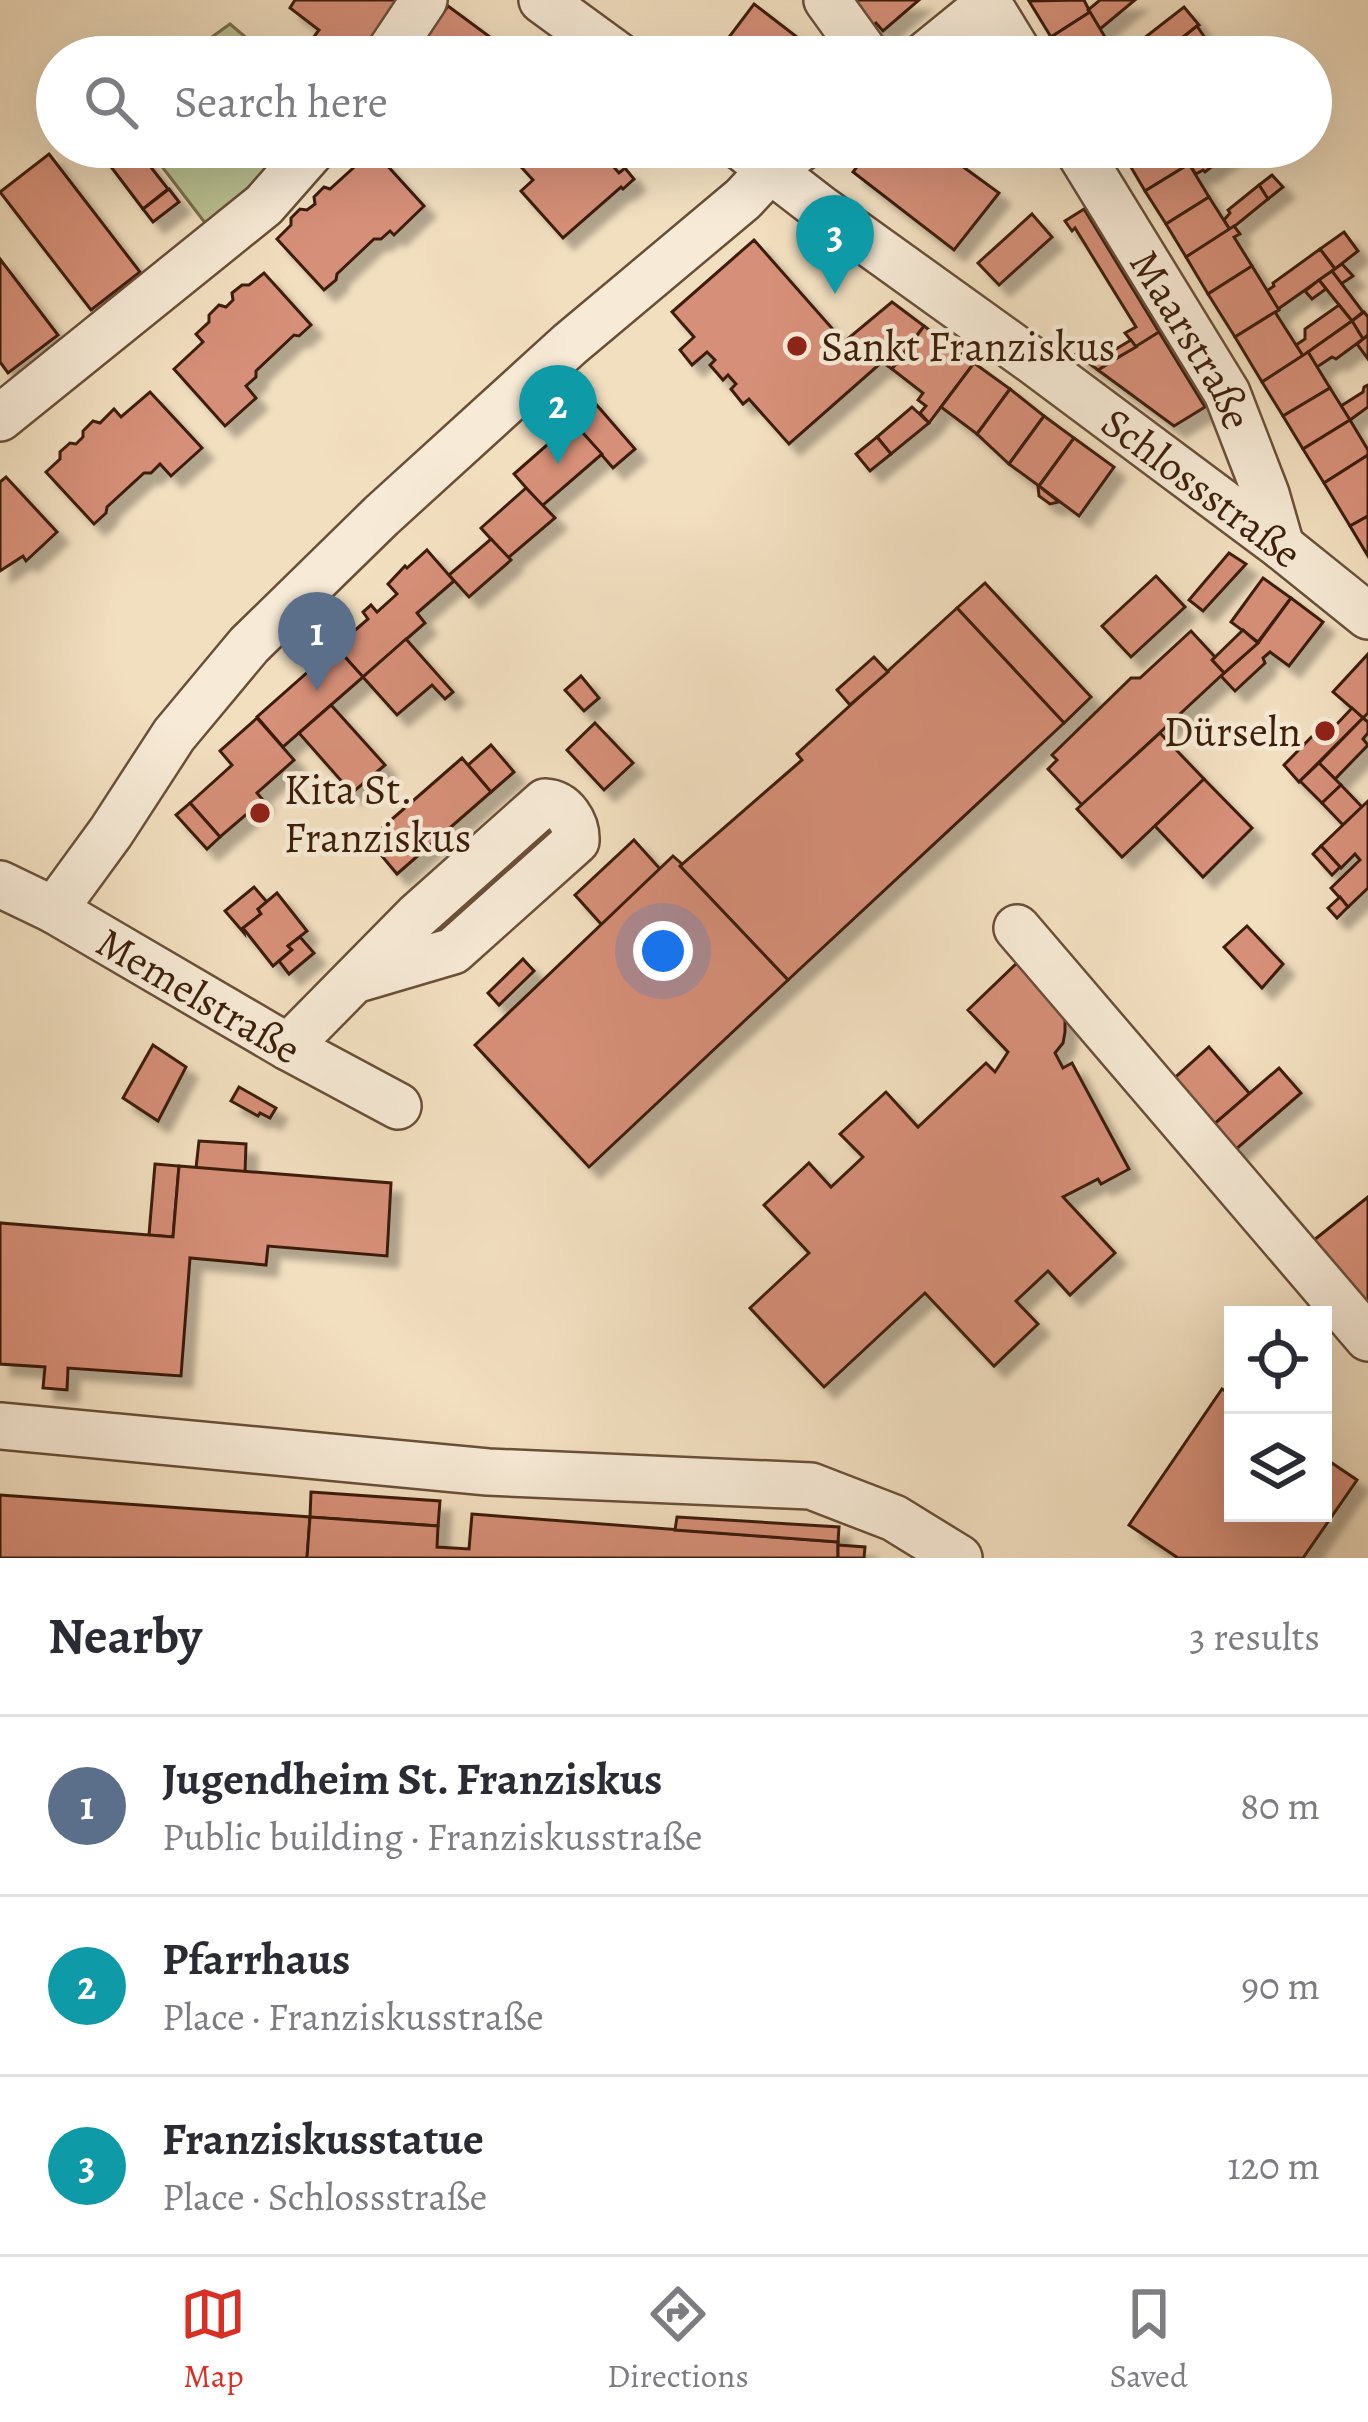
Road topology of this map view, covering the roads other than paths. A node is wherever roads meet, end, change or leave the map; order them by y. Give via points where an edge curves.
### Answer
1 (424, 0) edge
2 (542, 0) edge
3 (827, 0) edge
4 (987, 2) edge
5 (400, 36) edge
6 (591, 36) edge
7 (853, 36) edge
8 (947, 36) edge
9 (1008, 36) edge
10 (297, 168) edge
11 (762, 168) edge
12 (784, 168) edge
13 (1089, 168) edge
14 (0, 418) edge
15 (1281, 546) junction
16 (1368, 616) edge
17 (0, 884) edge
18 (54, 910) junction
19 (1017, 928) dead end
20 (358, 979) junction
21 (288, 1047) junction
22 (398, 1106) dead end
23 (1368, 1338) edge
24 (0, 1426) edge
25 (959, 1558) edge

1 - 5 street
2 - 6 street
3 - 7 street
4 - 8 street
4 - 9 street
10 - 14 street via 264,205
11 - 18 street via 743,199 570,344 249,645 174,734
12 - 15 street, Schlossstraße via 820,208
13 - 15 street, Maarstraße via 1226,392
15 - 16 street, Schlossstraße
17 - 18 street, Memelstraße
18 - 21 street, Memelstraße
19 - 23 street
20 - 20 street via 545,802 564,810 576,841 454,951
20 - 21 street
21 - 22 street, Memelstraße
24 - 25 street via 488,1472 811,1486 894,1518

